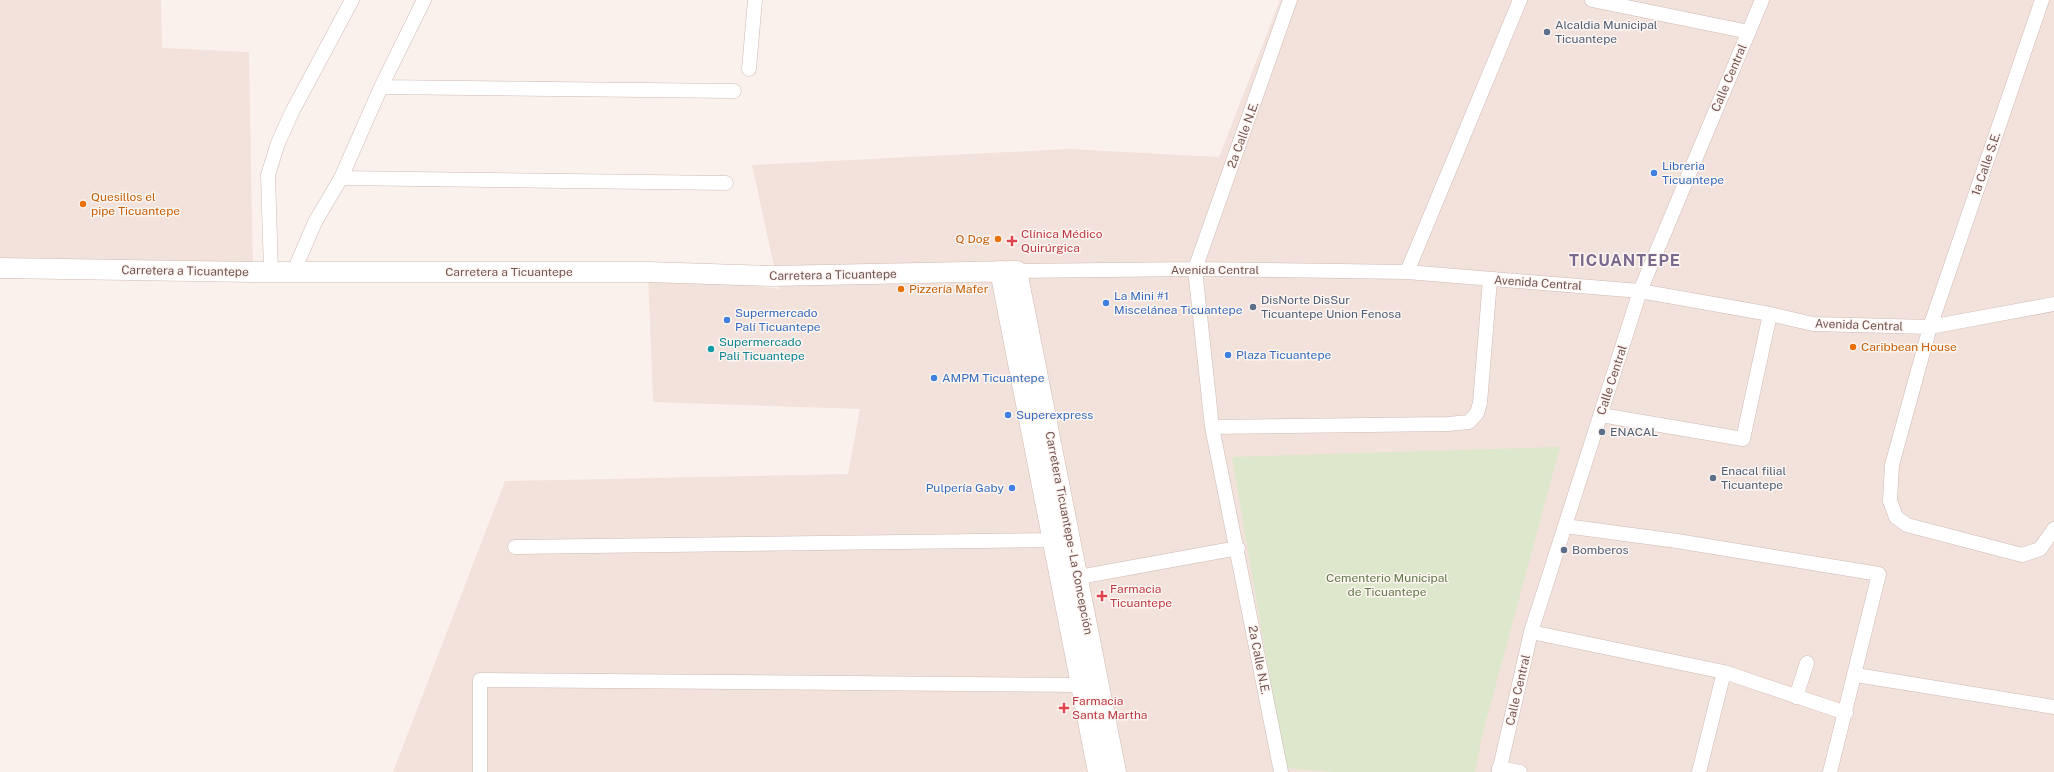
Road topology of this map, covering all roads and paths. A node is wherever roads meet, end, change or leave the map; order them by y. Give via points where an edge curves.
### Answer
1 (352, 0) edge
2 (424, 0) edge
3 (755, 0) edge
4 (1290, 0) edge
5 (1520, 0) edge
6 (1592, 0) edge
7 (1762, 0) edge
8 (2042, 0) edge
9 (1749, 32) junction
10 (749, 69) dead end
11 (381, 87) junction
12 (734, 91) dead end
13 (341, 178) junction
14 (726, 183) dead end
15 (0, 268) edge
16 (1195, 269) junction
17 (271, 271) junction
18 (294, 271) junction
19 (1009, 271) junction
20 (1407, 272) junction
21 (1490, 280) junction
22 (1640, 291) junction
23 (2054, 304) edge
24 (1770, 314) junction
25 (1930, 327) junction
26 (1600, 415) junction
27 (1212, 427) junction
28 (1565, 526) junction
29 (2054, 529) edge
30 (1061, 540) junction
31 (515, 547) dead end
32 (1238, 548) junction
33 (1069, 578) junction
34 (1531, 632) junction
35 (1807, 663) dead end
36 (1724, 672) junction
37 (1856, 675) junction
38 (1090, 685) junction
39 (1796, 697) junction
40 (2054, 707) edge
41 (1846, 714) junction
42 (1499, 770) edge
43 (480, 772) edge
44 (1098, 772) edge
45 (1116, 772) edge
46 (1281, 772) edge
47 (1520, 772) edge
48 (1699, 772) edge
49 (1830, 772) edge

1 - 17 street via 292,112 270,168 268,175
2 - 11 street
3 - 10 street
4 - 16 street, 2a Calle N.E.
5 - 20 street
6 - 9 street
7 - 9 street, Calle Central
8 - 25 street, 1a Calle S.E.
9 - 22 street, Calle Central
11 - 12 street
11 - 13 street
13 - 14 street
13 - 18 street via 315,222
15 - 17 main road, Carretera a Ticuantepe
16 - 19 street, Avenida Central
16 - 20 street, Avenida Central
16 - 27 street, 2a Calle N.E.
17 - 18 main road, Carretera a Ticuantepe
18 - 19 main road, Carretera a Ticuantepe via 648,272 772,276
19 - 30 main road, Carretera Ticuantepe - La Concepción
20 - 21 street, Avenida Central
21 - 22 street, Avenida Central
21 - 27 street via 1480,403 1477,413 1469,422
22 - 24 street, Avenida Central
22 - 26 street, Calle Central
23 - 25 street, Avenida Central
24 - 25 street, Avenida Central via 1813,324
24 - 26 street via 1743,439
25 - 29 street, 1a Calle S.E. via 1892,465 1890,501 1896,517 1908,525 2022,555 2040,548
26 - 28 street, Calle Central
27 - 32 street, 2a Calle N.E.
28 - 34 street, Calle Central
28 - 37 street via 1879,574
30 - 31 street
30 - 33 main road, Carretera Ticuantepe - La Concepción
32 - 33 street
32 - 46 street, 2a Calle N.E.
33 - 38 main road, Carretera Ticuantepe - La Concepción
34 - 36 street
34 - 42 street, Calle Central
35 - 39 street
36 - 39 street
36 - 48 street
37 - 40 street
37 - 41 street
38 - 43 street via 480,680
38 - 44 main road, Carretera Ticuantepe - La Concepción
38 - 45 main road, Carretera Ticuantepe - La Concepción
39 - 41 street
41 - 49 street
42 - 47 street

